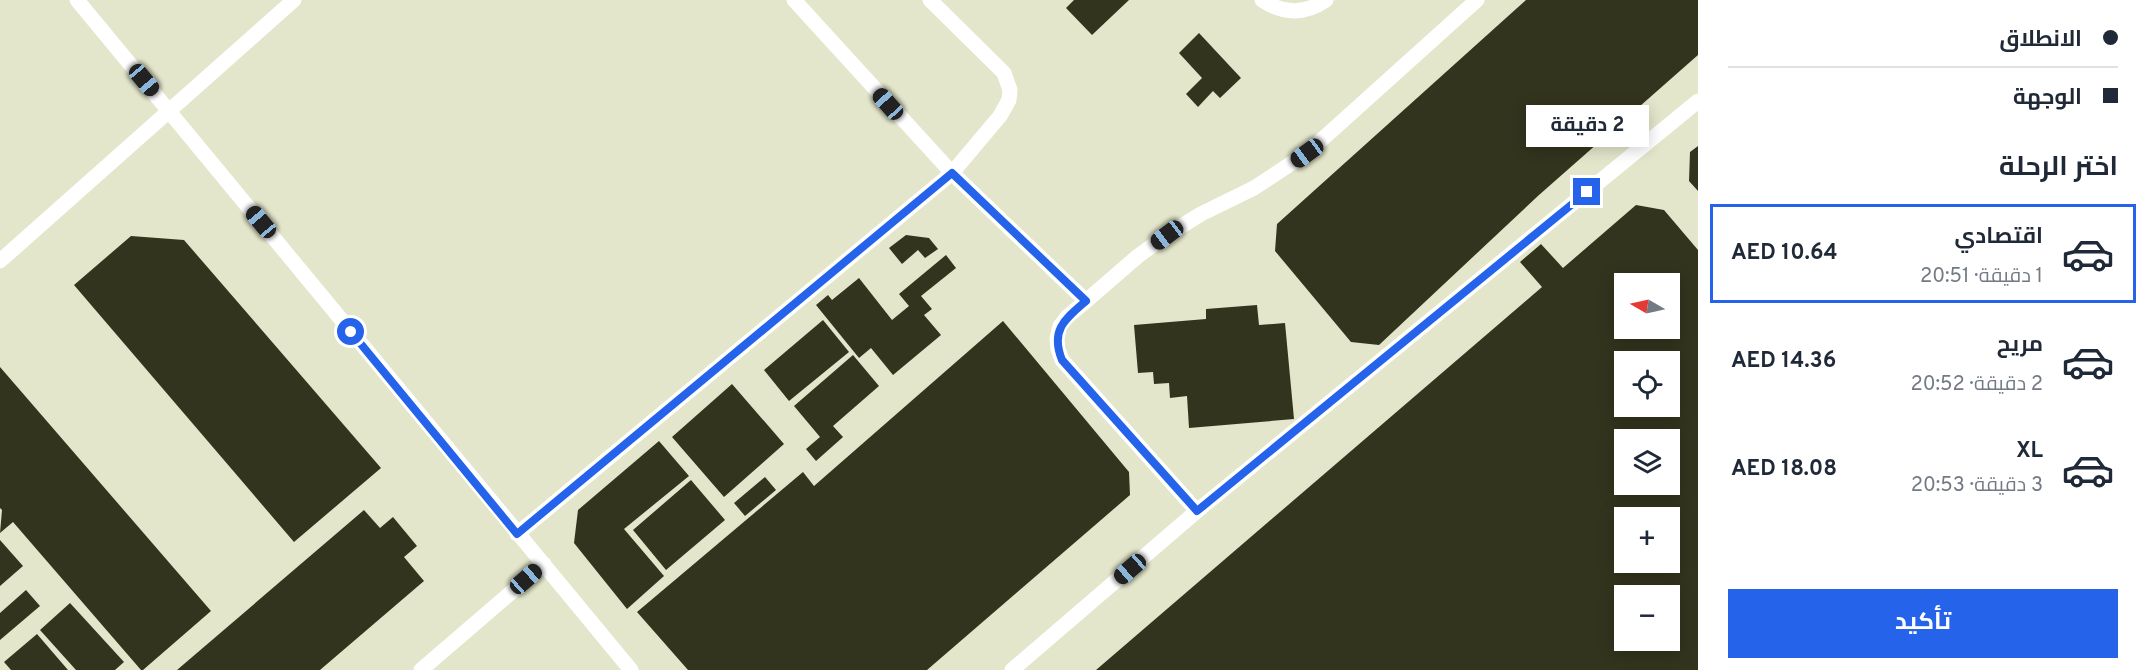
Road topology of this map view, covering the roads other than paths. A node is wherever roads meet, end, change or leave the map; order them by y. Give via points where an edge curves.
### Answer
1 (77, 0) edge
2 (294, 0) edge
3 (794, 0) edge
4 (930, 0) edge
5 (1262, 0) edge
6 (1326, 0) edge
7 (1477, 0) edge
8 (1698, 101) edge
9 (170, 112) junction
10 (952, 173) junction
11 (0, 261) edge
12 (1086, 301) junction
13 (1197, 511) junction
14 (517, 534) junction
15 (543, 564) junction
16 (421, 670) edge
17 (632, 670) edge
18 (1012, 670) edge

1 - 9 lane
2 - 9 lane
3 - 10 lane
4 - 10 lane via 1004,73 1010,90 1000,116
5 - 6 lane via 1272,7 1299,12
7 - 12 lane via 1307,153 1254,188 1167,235
8 - 13 lane
9 - 11 lane
9 - 14 lane
10 - 12 lane
10 - 14 lane
12 - 13 lane via 1060,326 1057,338 1062,360
13 - 18 lane
14 - 15 lane
15 - 16 lane
15 - 17 lane

